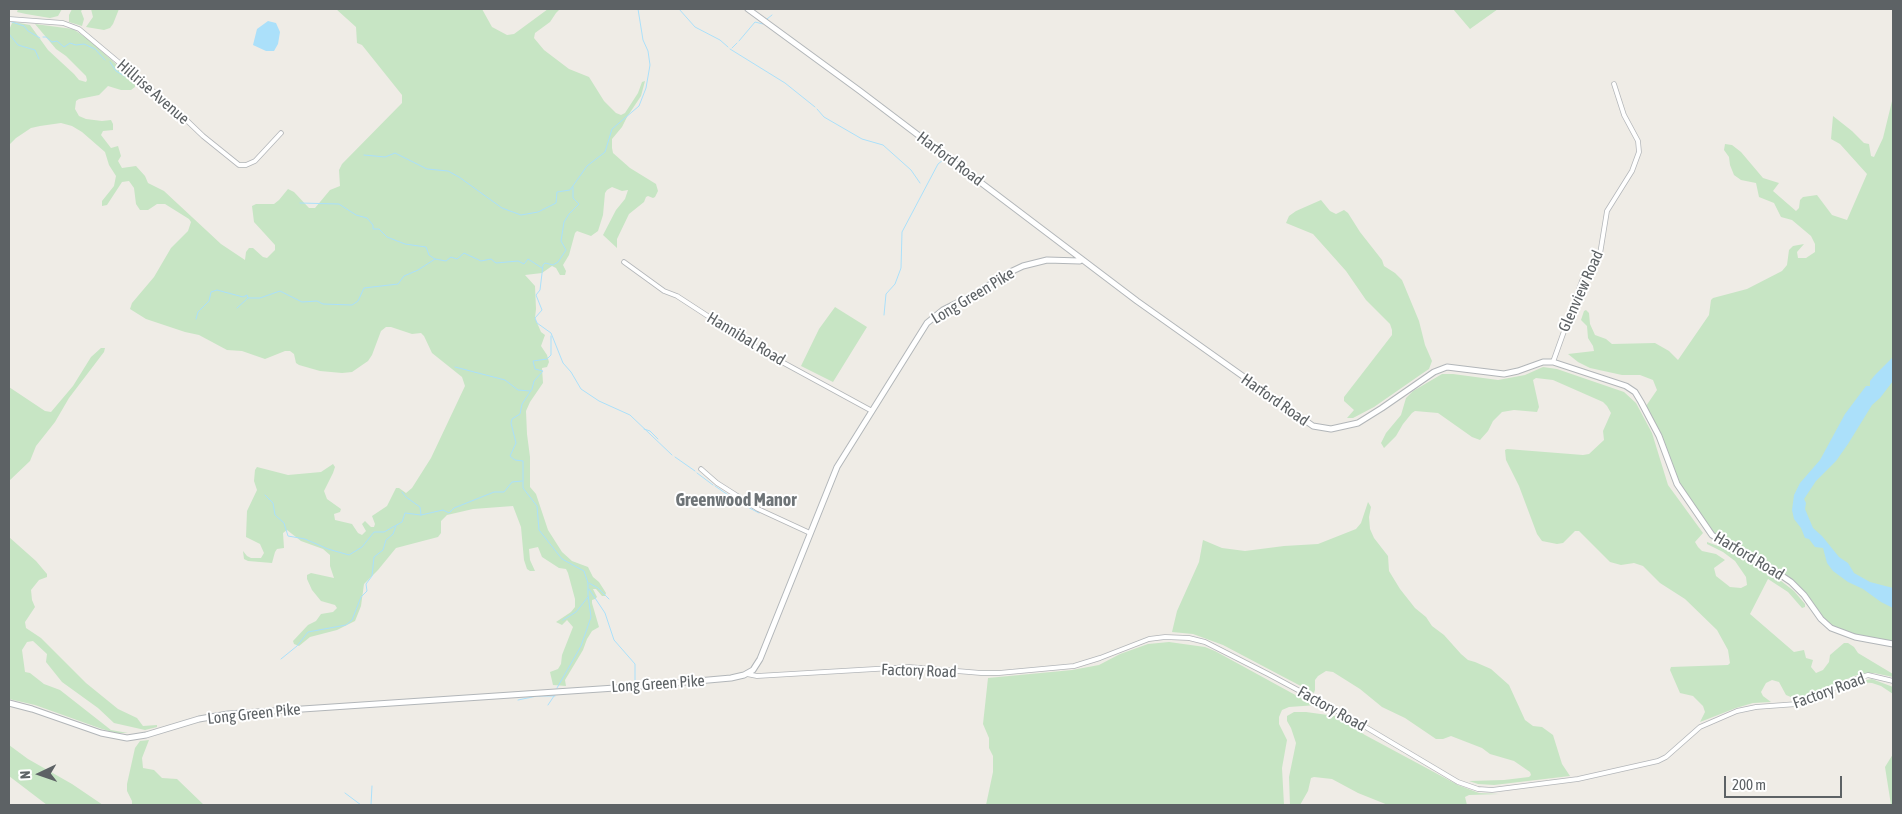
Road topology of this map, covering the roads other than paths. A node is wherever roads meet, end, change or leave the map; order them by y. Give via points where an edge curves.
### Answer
1 (748, 9) edge
2 (9, 18) edge
3 (1614, 84) dead end
4 (281, 133) dead end
5 (1082, 259) junction
6 (624, 262) dead end
7 (1553, 362) junction
8 (872, 410) junction
9 (701, 469) dead end
10 (810, 533) junction
11 (1893, 644) edge
12 (747, 674) junction
13 (1893, 681) edge
14 (9, 703) edge

1 - 5 main road, Harford Road
2 - 4 street, Hillrise Avenue via 62,23 79,29 239,165 255,161
3 - 7 street, Glenview Road via 1628,126 1638,141 1639,152 1632,171 1607,211 1600,254 1582,281
5 - 7 main road, Harford Road via 1308,424 1319,428 1358,423 1442,368 1504,374
5 - 8 main road, Long Green Pike via 1043,261 1022,266 938,313 922,330
6 - 8 street, Hannibal Road via 664,291 677,296 760,350
7 - 11 main road, Harford Road via 1622,385 1637,395 1656,431 1677,484 1715,538 1791,582 1831,628 1855,637
8 - 10 main road, Long Green Pike via 837,467
9 - 10 street via 758,509
10 - 12 main road, Long Green Pike via 760,659
12 - 13 street, Factory Road via 909,667 999,673 1074,666 1150,639 1189,638 1205,642 1268,674 1458,782 1492,790 1578,779 1658,761 1700,727 1737,711 1798,704 1868,676
12 - 14 main road, Long Green Pike via 638,686 228,714 127,738 101,733

